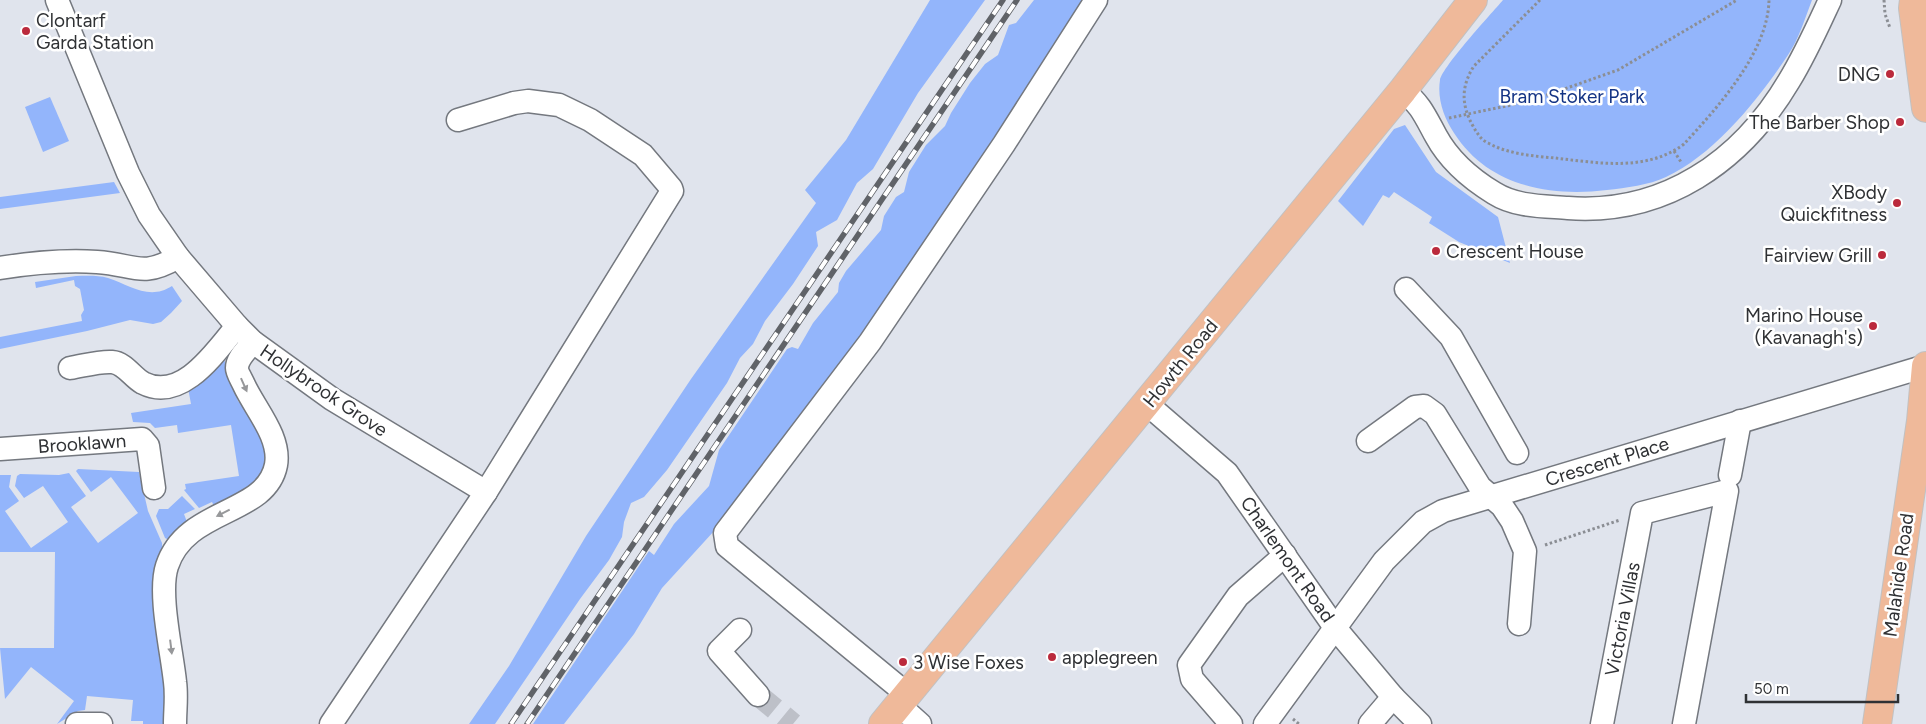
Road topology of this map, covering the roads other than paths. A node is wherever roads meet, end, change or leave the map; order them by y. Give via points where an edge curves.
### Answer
1 (57, 0) edge
2 (1096, 0) edge
3 (1473, 0) edge
4 (1830, 0) edge
5 (1910, 3) edge
6 (1403, 90) junction
7 (1926, 108) edge
8 (458, 120) dead end
9 (178, 257) junction
10 (0, 268) edge
11 (1406, 289) dead end
12 (237, 326) junction
13 (253, 342) junction
14 (1926, 366) edge
15 (70, 368) dead end
16 (1147, 404) junction
17 (1740, 421) junction
18 (1368, 441) dead end
19 (0, 449) edge
20 (1516, 453) dead end
21 (1730, 475) dead end
22 (154, 488) dead end
23 (486, 492) junction
24 (1491, 497) junction
25 (1286, 555) junction
26 (1519, 624) dead end
27 (1336, 629) junction
28 (740, 630) dead end
29 (758, 695) tunnel mouth
30 (1393, 697) junction
31 (897, 708) edge
32 (77, 724) edge
33 (101, 724) edge
34 (175, 724) edge
35 (330, 724) edge
36 (920, 724) edge
37 (1231, 724) edge
38 (1265, 724) edge
39 (1370, 724) edge
40 (1420, 724) edge
41 (1602, 724) edge
42 (1684, 724) edge
43 (1877, 724) edge

1 - 9 street, Hollybrook Grove via 128,173 149,215
2 - 31 street via 1004,144 870,342 725,533 727,546
3 - 6 main road, Howth Road
4 - 6 street via 1807,50 1769,112 1716,164 1692,182 1657,198 1588,210 1521,204 1496,195 1454,162 1418,103
5 - 7 main road
6 - 16 main road, Howth Road
8 - 23 street via 514,103 528,101 559,105 590,120 643,155 672,191
9 - 10 street via 162,267 144,270 98,262
9 - 12 street, Hollybrook Grove
11 - 20 street via 1451,336
12 - 13 street, Hollybrook Grove
12 - 15 street via 194,375 167,386 140,382 120,364 111,362
13 - 23 street, Hollybrook Grove via 332,399
13 -> 34 street via 239,359 237,368 248,396 267,426 275,448 276,463 272,479 261,494 193,529 178,545 166,566 164,590 176,686
14 - 17 street, Crescent Place
14 - 43 main road, Malahide Road via 1921,421
16 - 25 street, Charlemont Road via 1227,473
16 - 31 main road, Howth Road
17 - 21 street
17 - 24 street, Crescent Place
18 - 24 street via 1415,407 1424,406 1435,414 1480,487
19 - 22 street, Brooklawn via 142,439 148,446
23 - 35 street
24 - 26 street via 1512,521 1526,551
24 - 27 street, Crescent Place via 1443,511 1423,522 1384,561
25 - 27 street, Charlemont Road
25 - 37 street via 1238,596 1189,665 1192,679
27 - 30 street, Charlemont Road
27 - 38 street, Crescent Place
28 - 29 street via 720,651
30 - 39 street
30 - 40 street, Charlemont Road
31 - 36 street
32 - 33 street
41 - 42 street, Victoria Villas via 1642,513 1727,490

